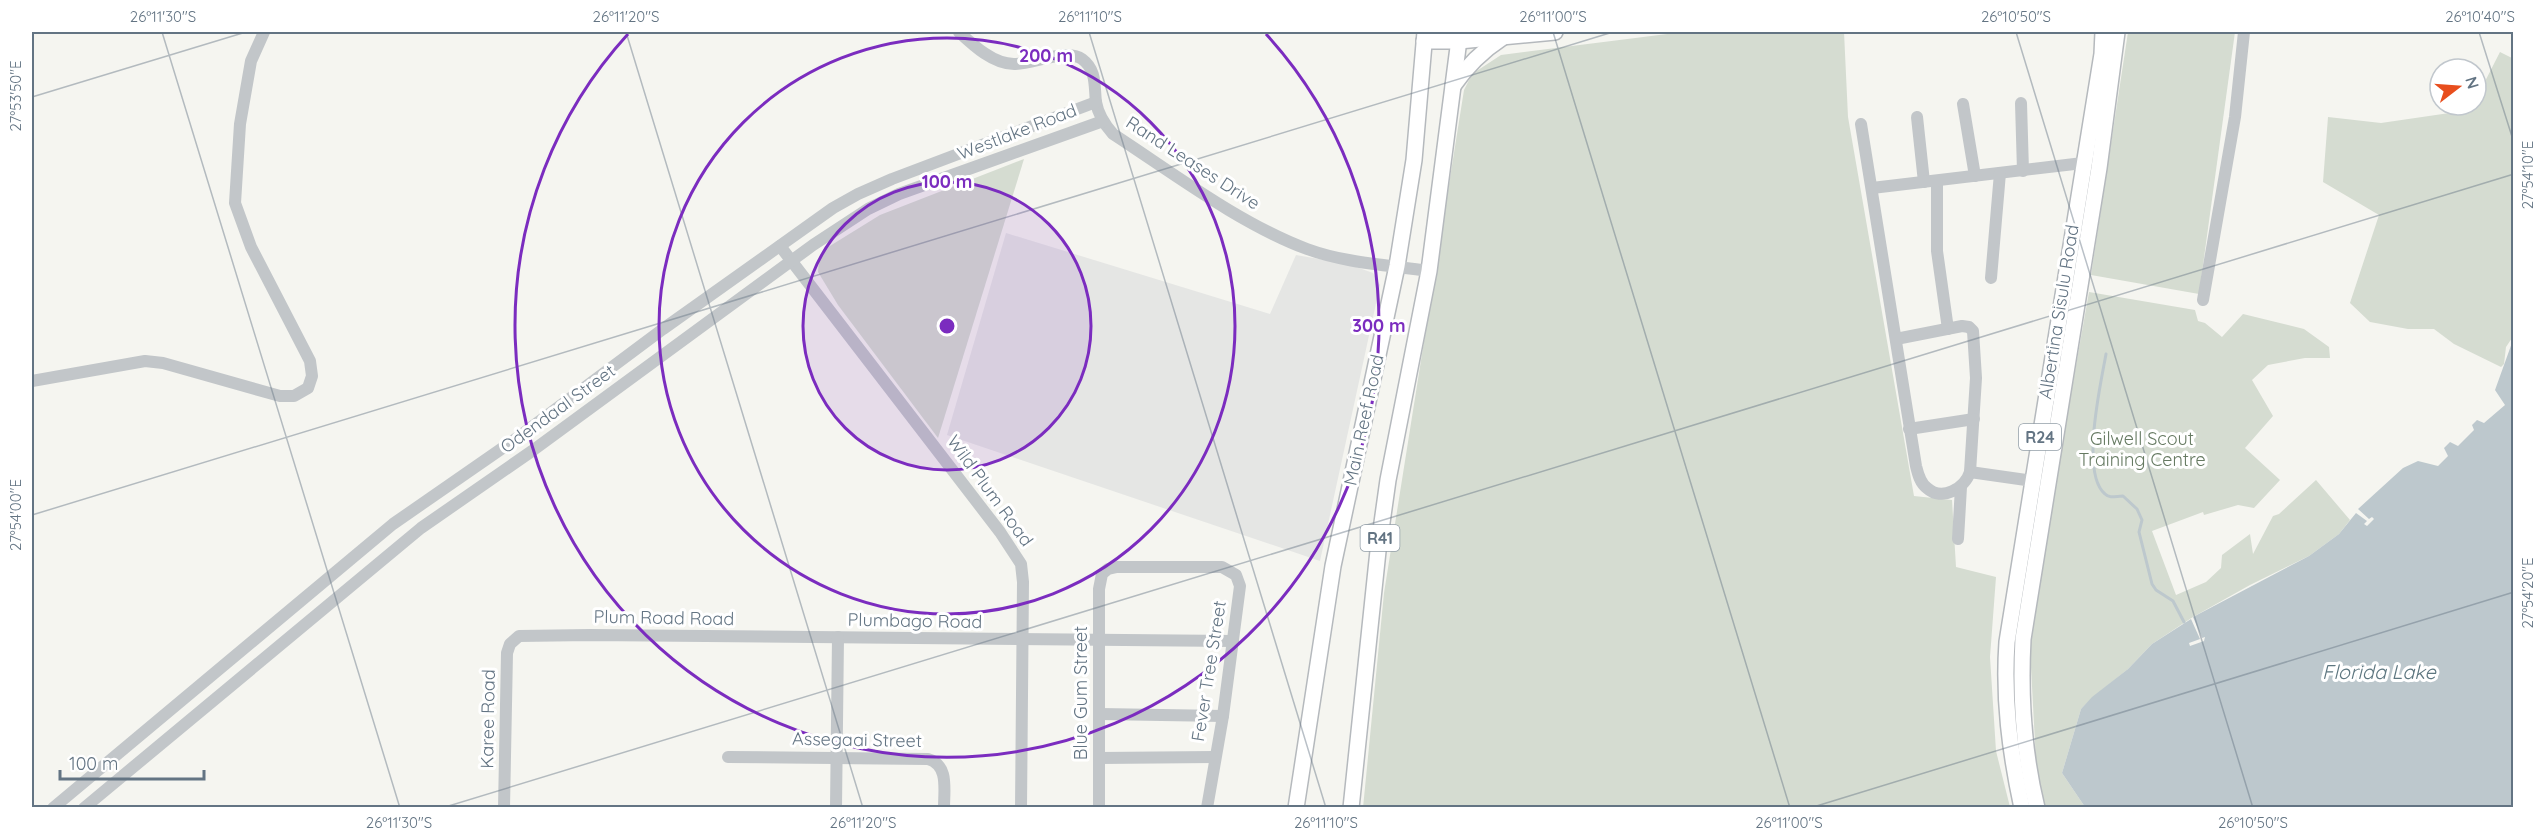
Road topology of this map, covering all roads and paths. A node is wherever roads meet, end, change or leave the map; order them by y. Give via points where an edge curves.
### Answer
1 (264, 32) edge
2 (959, 32) edge
3 (975, 32) edge
4 (1555, 32) edge
5 (2103, 32) edge
6 (2117, 32) edge
7 (2244, 32) edge
8 (1424, 36) edge
9 (1459, 36) edge
10 (1502, 38) junction
11 (975, 46) junction
12 (1453, 86) junction
13 (1096, 102) junction
14 (2021, 103) dead end
15 (1963, 104) dead end
16 (1917, 117) dead end
17 (1103, 121) junction
18 (1861, 123) dead end
19 (2083, 164) junction
20 (2023, 171) junction
21 (2000, 173) junction
22 (1975, 176) junction
23 (1937, 181) junction
24 (1924, 182) junction
25 (1872, 188) junction
26 (780, 246) junction
27 (791, 261) junction
28 (1397, 266) junction
29 (1429, 271) junction
30 (1990, 278) dead end
31 (2203, 300) dead end
32 (1948, 329) junction
33 (1896, 339) junction
34 (32, 381) edge
35 (1974, 420) junction
36 (1909, 429) junction
37 (1970, 472) junction
38 (2040, 483) junction
39 (1961, 487) junction
40 (1958, 538) dead end
41 (1100, 579) joint
42 (519, 636) joint
43 (808, 637) joint
44 (838, 637) junction
45 (1022, 640) junction
46 (1099, 640) junction
47 (1233, 641) junction
48 (1100, 714) junction
49 (1223, 716) junction
50 (728, 757) dead end
51 (835, 757) junction
52 (1214, 757) junction
53 (1100, 758) junction
54 (53, 807) edge
55 (84, 807) edge
56 (504, 807) edge
57 (836, 807) edge
58 (944, 807) edge
59 (1021, 807) edge
60 (1099, 807) edge
61 (1207, 807) edge
62 (1296, 807) edge
63 (1351, 807) edge
64 (2022, 807) edge
65 (2037, 807) edge

1 - 34 street via 251,61 240,124 235,203 251,247 310,360 312,376 308,388 294,396 280,396 172,365 145,362
2 - 11 street, Rand Leases Drive
3 - 11 street
4 - 10 main road
5 - 19 main road, Albertina Sisulu Road / R24
6 - 38 main road, Albertina Sisulu Road / R24 via 2101,159
7 - 31 street via 2235,117
8 - 9 main road
8 - 28 main road, Main Reef Road / R41 via 1414,160
9 - 10 main road
9 - 12 main road, Main Reef Road / R41
10 - 12 main road via 1466,68
11 - 13 street, Rand Leases Drive via 1012,64 1072,54 1090,68 1097,85
12 - 29 main road, Main Reef Road / R41
13 - 17 street, Rand Leases Drive
13 - 26 street, Westlake Road via 858,194
14 - 20 street
15 - 22 street
16 - 24 street
17 - 27 street, Odendaal Street via 899,194 868,209
17 - 28 street, Rand Leases Drive via 1123,141 1286,240 1325,254
18 - 25 street
19 - 20 street
19 - 38 main road, Albertina Sisulu Road / R24
20 - 21 street
21 - 22 street
21 - 30 street
22 - 23 street
23 - 24 street
23 - 32 street via 1937,250
24 - 25 street
25 - 33 street
26 - 27 street, Wild Plum Road
26 - 54 street, Odendaal Street via 518,438 393,524
27 - 45 street, Wild Plum Road via 1017,558 1023,574
27 - 55 street, Odendaal Street via 421,528
28 - 29 street, Rand Leases Drive
28 - 62 main road, Main Reef Road / R41 via 1333,566
29 - 63 main road, Main Reef Road / R41 via 1388,480
32 - 33 street
32 - 35 street via 1966,326 1973,333
33 - 36 street
35 - 36 street
35 - 37 street
36 - 39 street via 1924,486 1938,493
37 - 38 street
37 - 39 street
38 - 64 main road, Albertina Sisulu Road / R24 via 2010,614 2005,665 2007,727
38 - 65 main road, Albertina Sisulu Road / R24 via 2022,669 2024,738
39 - 40 street
41 - 46 street, Blue Gum Street
41 - 47 street, Fever Tree Street via 1112,568 1227,568 1240,586
42 - 43 street, Plum Road Road
42 - 56 street, Karee Road via 507,652
43 - 44 street, Plumbago Road
44 - 45 street, Plumbago Road
44 - 51 street
45 - 46 street, Plumbago Road
45 - 59 street, Wild Plum Road
46 - 47 street, Plumbago Road
46 - 48 street, Blue Gum Street
47 - 49 street, Fever Tree Street
48 - 49 street
48 - 53 street, Blue Gum Street
49 - 52 street, Fever Tree Street
50 - 51 street, Assegaai Street
51 - 57 street
51 - 58 street, Assegaai Street via 937,762 944,776
52 - 53 street
52 - 61 street, Fever Tree Street
53 - 60 street, Blue Gum Street

